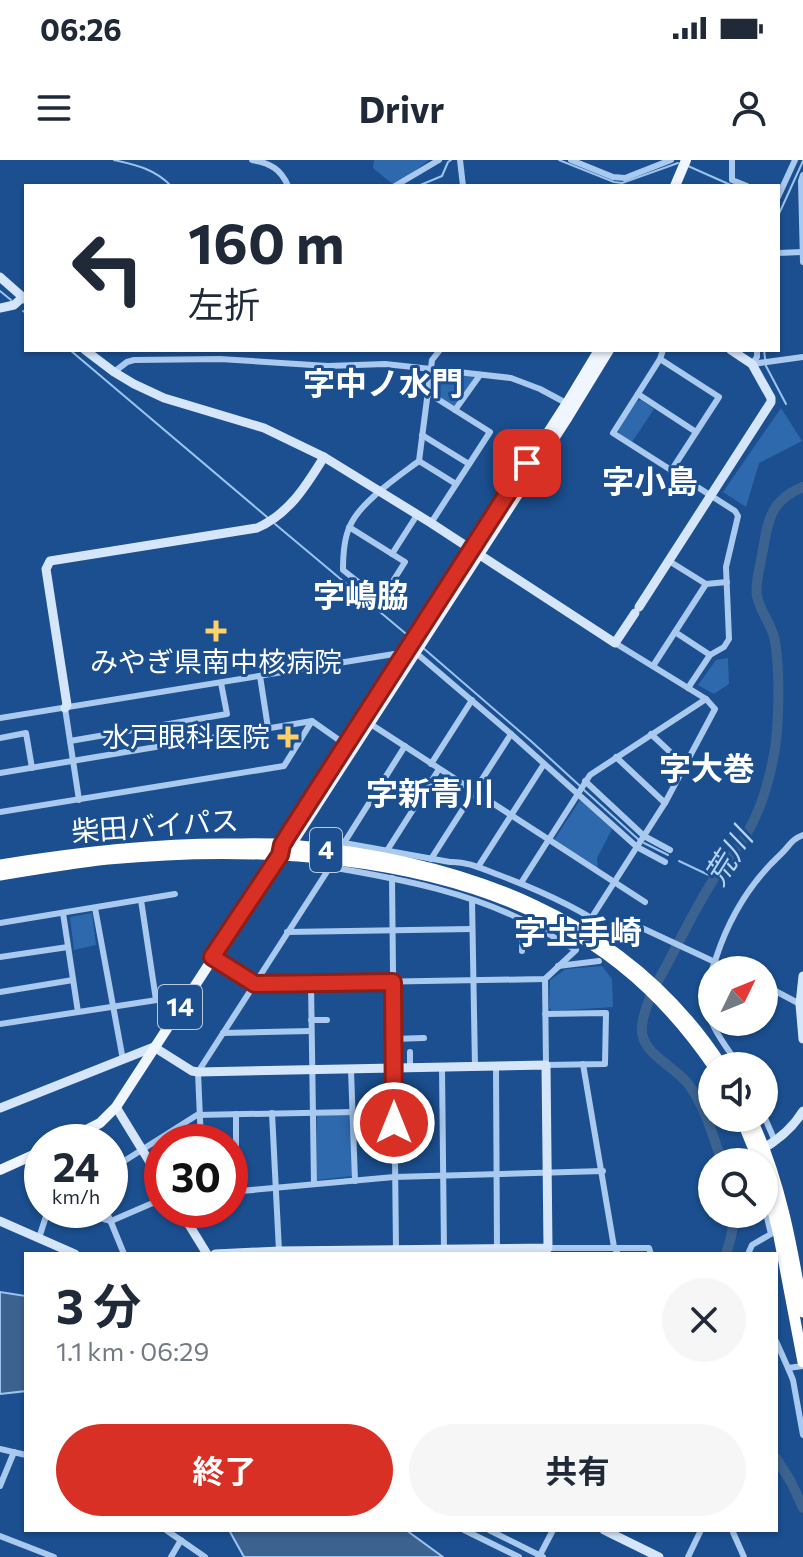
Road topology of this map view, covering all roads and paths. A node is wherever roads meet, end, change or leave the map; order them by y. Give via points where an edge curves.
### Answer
1 (252, 160) edge
2 (439, 160) edge
3 (571, 160) edge
4 (671, 160) edge
5 (732, 160) edge
6 (795, 160) edge
7 (460, 162) edge
8 (684, 163) edge
9 (803, 175) edge
10 (287, 184) edge
11 (398, 184) edge
12 (463, 184) edge
13 (676, 184) edge
14 (742, 184) edge
15 (780, 193) edge
16 (802, 252) edge
17 (780, 253) edge
18 (803, 262) edge
19 (0, 277) edge
20 (24, 298) edge
21 (0, 308) edge
22 (88, 352) edge
23 (438, 352) edge
24 (598, 352) edge
25 (608, 352) edge
26 (662, 352) edge
27 (735, 352) edge
28 (757, 352) edge
29 (774, 352) edge
30 (803, 357) edge
31 (660, 359) junction
32 (775, 360) junction
33 (756, 363) junction
34 (431, 369) junction
35 (114, 372) junction
36 (480, 375) junction
37 (428, 393) junction
38 (638, 394) junction
39 (570, 405) junction
40 (455, 410) junction
41 (696, 432) junction
42 (422, 435) junction
43 (324, 457) junction
44 (419, 461) junction
45 (469, 464) junction
46 (671, 471) junction
47 (456, 484) junction
48 (380, 491) junction
49 (711, 496) junction
50 (417, 515) junction
51 (431, 523) junction
52 (349, 527) junction
53 (475, 552) junction
54 (392, 554) junction
55 (669, 561) junction
56 (727, 582) junction
57 (706, 584) junction
58 (675, 632) junction
59 (615, 643) junction
60 (417, 644) junction
61 (394, 654) dead end
62 (710, 655) junction
63 (653, 666) junction
64 (260, 676) junction
65 (221, 683) junction
66 (688, 688) junction
67 (706, 699) junction
68 (472, 700) junction
69 (65, 708) junction
70 (0, 718) edge
71 (312, 721) junction
72 (366, 721) junction
73 (268, 728) junction
74 (511, 734) junction
75 (651, 734) junction
76 (0, 738) edge
77 (70, 741) junction
78 (346, 745) junction
79 (405, 746) junction
80 (616, 757) junction
81 (73, 762) junction
82 (431, 764) junction
83 (544, 764) junction
84 (685, 766) junction
85 (32, 768) junction
86 (439, 769) junction
87 (0, 773) edge
88 (582, 787) junction
89 (474, 791) junction
90 (79, 800) junction
91 (665, 803) junction
92 (0, 812) edge
93 (511, 815) junction
94 (803, 835) edge
95 (548, 839) junction
96 (640, 842) junction
97 (284, 848) junction
98 (388, 849) junction
99 (670, 850) dead end
100 (431, 859) junction
101 (665, 862) dead end
102 (0, 865) edge
103 (478, 867) junction
104 (0, 875) edge
105 (392, 878) junction
106 (614, 882) junction
107 (521, 883) junction
108 (175, 894) dead end
109 (141, 900) junction
110 (472, 900) junction
111 (645, 902) dead end
112 (95, 908) junction
113 (63, 913) junction
114 (592, 917) junction
115 (523, 920) junction
116 (0, 923) edge
117 (472, 929) junction
118 (393, 930) junction
119 (287, 932) junction
120 (68, 947) junction
121 (522, 951) dead end
122 (703, 956) edge
123 (717, 956) edge
124 (0, 957) edge
125 (212, 957) junction
126 (599, 961) dead end
127 (558, 966) junction
128 (628, 966) junction
129 (803, 976) edge
130 (545, 979) junction
131 (73, 980) junction
132 (473, 981) junction
133 (393, 982) junction
134 (311, 983) junction
135 (255, 984) junction
136 (0, 992) edge
137 (778, 992) edge
138 (186, 998) junction
139 (156, 1000) junction
140 (800, 1004) junction
141 (113, 1007) junction
142 (78, 1012) junction
143 (545, 1014) junction
144 (311, 1020) junction
145 (327, 1020) dead end
146 (0, 1024) edge
147 (311, 1031) junction
148 (223, 1033) junction
149 (424, 1038) dead end
150 (393, 1039) junction
151 (803, 1039) edge
152 (154, 1047) junction
153 (410, 1052) dead end
154 (703, 1052) edge
155 (714, 1052) edge
156 (123, 1060) junction
157 (583, 1064) junction
158 (546, 1065) junction
159 (475, 1067) junction
160 (496, 1067) junction
161 (442, 1068) junction
162 (394, 1069) junction
163 (410, 1069) junction
164 (351, 1070) junction
165 (312, 1071) junction
166 (198, 1072) junction
167 (116, 1107) junction
168 (0, 1108) edge
169 (803, 1111) edge
170 (353, 1112) junction
171 (272, 1113) junction
172 (313, 1113) junction
173 (201, 1114) junction
174 (236, 1114) junction
175 (98, 1124) edge
176 (201, 1124) edge
177 (236, 1124) edge
178 (767, 1148) edge
179 (142, 1150) junction
180 (144, 1153) edge
181 (24, 1159) edge
182 (128, 1159) edge
183 (0, 1170) edge
184 (603, 1171) junction
185 (548, 1173) junction
186 (496, 1174) junction
187 (443, 1176) junction
188 (394, 1177) junction
189 (355, 1181) junction
190 (314, 1184) junction
191 (274, 1188) junction
192 (248, 1191) edge
193 (778, 1192) edge
194 (0, 1221) edge
195 (42, 1228) edge
196 (114, 1228) edge
197 (191, 1228) edge
198 (770, 1228) edge
199 (777, 1228) edge
200 (39, 1238) junction
201 (497, 1249) junction
202 (616, 1250) edge
203 (279, 1251) junction
204 (548, 1251) edge
205 (70, 1252) edge
206 (123, 1252) edge
207 (206, 1252) edge
208 (258, 1252) edge
209 (308, 1252) edge
210 (395, 1252) edge
211 (437, 1252) edge
212 (650, 1252) edge
213 (749, 1252) edge
214 (803, 1312) edge
215 (778, 1346) edge
216 (803, 1364) edge
217 (788, 1368) junction
218 (803, 1435) edge
219 (0, 1449) edge
220 (14, 1452) junction
221 (24, 1454) edge
222 (0, 1486) edge
223 (169, 1532) edge
224 (468, 1532) edge
225 (493, 1532) edge
226 (552, 1532) edge
227 (608, 1532) edge
228 (700, 1532) edge
229 (733, 1532) edge
230 (0, 1536) edge
231 (181, 1540) junction
232 (44, 1555) edge
233 (541, 1556) edge
234 (54, 1557) edge
235 (171, 1557) edge
236 (205, 1557) edge
237 (519, 1557) edge
238 (659, 1557) edge
239 (688, 1557) edge
240 (744, 1557) edge

1 - 10 street via 274,166
2 - 11 street
3 - 4 street via 625,178
5 - 14 street via 732,180
6 - 15 street
7 - 12 street
8 - 13 main road
9 - 16 street
16 - 17 street
16 - 18 street
19 - 20 street
20 - 21 street
22 - 35 street
23 - 34 street
24 - 39 main road, 14
25 - 39 main road, 14
26 - 31 street
27 - 33 street
28 - 33 street
29 - 32 street
30 - 32 street
31 - 38 street
31 - 41 street via 719,397
32 - 33 street
33 - 49 street via 771,402
34 - 35 street via 220,359 134,360
34 - 36 street
34 - 37 street
35 - 43 street via 164,398 264,428
36 - 39 street via 511,378
36 - 40 street
37 - 40 street
37 - 42 street
38 - 41 street
38 - 46 street via 613,433
39 - 53 main road, 14
40 - 45 street via 490,432
41 - 46 street
42 - 44 street
42 - 45 street
43 - 48 street
43 - 69 street via 295,500 267,524 50,561 46,569
44 - 47 street
44 - 48 street
45 - 47 street
46 - 49 street
47 - 51 street
48 - 50 street
48 - 52 street
49 - 55 street
49 - 56 street via 738,516
50 - 51 street
50 - 54 street
51 - 53 street
52 - 54 street
52 - 54 street via 343,570 381,600 405,562
53 - 59 street
53 - 60 main road, 14
55 - 57 street
55 - 59 street
56 - 57 street
56 - 62 street via 729,639
57 - 58 street
58 - 62 street
58 - 63 street
59 - 63 street
60 - 68 street
60 - 72 main road, 14
61 - 64 street
62 - 66 street
63 - 66 street
64 - 65 street
64 - 73 street
65 - 69 street
65 - 77 street via 227,714
66 - 67 street
67 - 75 street
67 - 84 street via 715,709
68 - 74 street
68 - 82 street
69 - 70 street
69 - 77 street
71 - 73 street
71 - 78 street
71 - 90 street via 284,766
72 - 78 main road, 14
72 - 79 street
72 - 97 main road, 14
73 - 81 street
74 - 83 street
74 - 89 street
75 - 80 street
75 - 84 street
76 - 85 street via 26,733
77 - 81 street
78 - 97 main road, 14
79 - 82 street
79 - 98 street via 344,843
80 - 88 street
80 - 91 street
81 - 85 street
81 - 90 street
82 - 86 street
83 - 88 street
83 - 93 street
84 - 91 street
85 - 87 street
86 - 89 street
86 - 98 street
88 - 95 street
88 - 96 street
88 - 96 street
89 - 93 street
89 - 100 street
90 - 92 street
91 - 96 street
93 - 95 street
93 - 103 street
94 - 123 street via 793,839 745,896
95 - 106 street
95 - 107 street
96 - 99 street
96 - 101 street
96 - 106 street
97 - 102 highway, 柴田バイパス / 4 via 187,844
97 - 104 highway, 柴田バイパス / 4 via 82,862
97 - 125 main road, 14
97 - 128 highway, 柴田バイパス / 4 via 391,859 496,887 566,919
98 - 100 street
100 - 103 street
103 - 107 street
105 - 110 street
105 - 118 street
105 - 119 street via 330,867
106 - 111 street
106 - 114 street
107 - 114 street
108 - 109 street
109 - 112 street
109 - 139 street
110 - 115 street
110 - 117 street
112 - 113 street
112 - 141 street
113 - 116 street
113 - 120 street
114 - 122 street via 613,934 642,928
115 - 121 street
115 - 127 street via 576,950
117 - 118 street
117 - 132 street
118 - 119 street
118 - 133 street
119 - 135 street
120 - 124 street
120 - 131 street
125 - 135 street
125 - 138 main road, 14
126 - 127 street
127 - 130 street
128 - 154 highway, 柴田バイパス / 4
128 - 155 highway, 柴田バイパス / 4 via 676,1006
129 - 140 street
130 - 132 street
130 - 143 street
131 - 136 street
131 - 142 street
132 - 133 street
132 - 159 street
133 - 134 street
133 - 150 street
134 - 135 street
134 - 144 street
135 - 148 street
137 - 140 street
138 - 139 street
138 - 152 main road, 14
139 - 141 street
140 - 151 street
141 - 142 street
141 - 156 street
142 - 146 street
143 - 157 street via 606,1013 605,1064
143 - 158 street
144 - 145 street
144 - 147 street
147 - 148 street
147 - 165 street
148 - 166 street
149 - 150 street
150 - 162 street
152 - 156 street, 14
152 - 166 street
152 - 167 main road, 14
153 - 163 street
156 - 168 street, 14
157 - 158 street
157 - 184 street
158 - 160 street
158 - 185 street
159 - 160 street
159 - 161 street
160 - 186 street
161 - 163 street
161 - 187 street
162 - 163 street
162 - 164 street
162 - 188 street
164 - 165 street
164 - 170 street
165 - 166 street
165 - 172 street
166 - 173 street
167 - 175 main road, 14
167 - 179 street
169 - 178 street
170 - 172 street
170 - 189 street
171 - 172 street
171 - 174 street
171 - 191 street
172 - 190 street
173 - 174 street
173 - 176 street
173 - 179 street
174 - 177 street
179 - 180 street
179 - 182 street
181 - 183 main road
184 - 185 street
184 - 202 street
185 - 186 street
185 - 204 street
186 - 187 street
186 - 201 street
187 - 188 street
187 - 211 street
188 - 189 street
188 - 210 street
189 - 190 street
190 - 191 street
191 - 192 street
191 - 203 street
193 - 214 highway
194 - 200 street
195 - 200 street
196 - 206 street
197 - 207 street
198 - 213 street via 771,1234
199 - 216 highway
200 - 205 street
201 - 204 street
201 - 211 street
202 - 204 street
202 - 212 street
203 - 208 street
203 - 209 street
210 - 211 street
215 - 217 street
216 - 217 street
217 - 218 street
219 - 220 street
220 - 221 street
220 - 222 street
223 - 231 street
224 - 237 street
225 - 233 street
226 - 233 street
227 - 238 street
228 - 239 street
229 - 240 street
230 - 232 street
231 - 235 street
231 - 236 street
232 - 234 street

